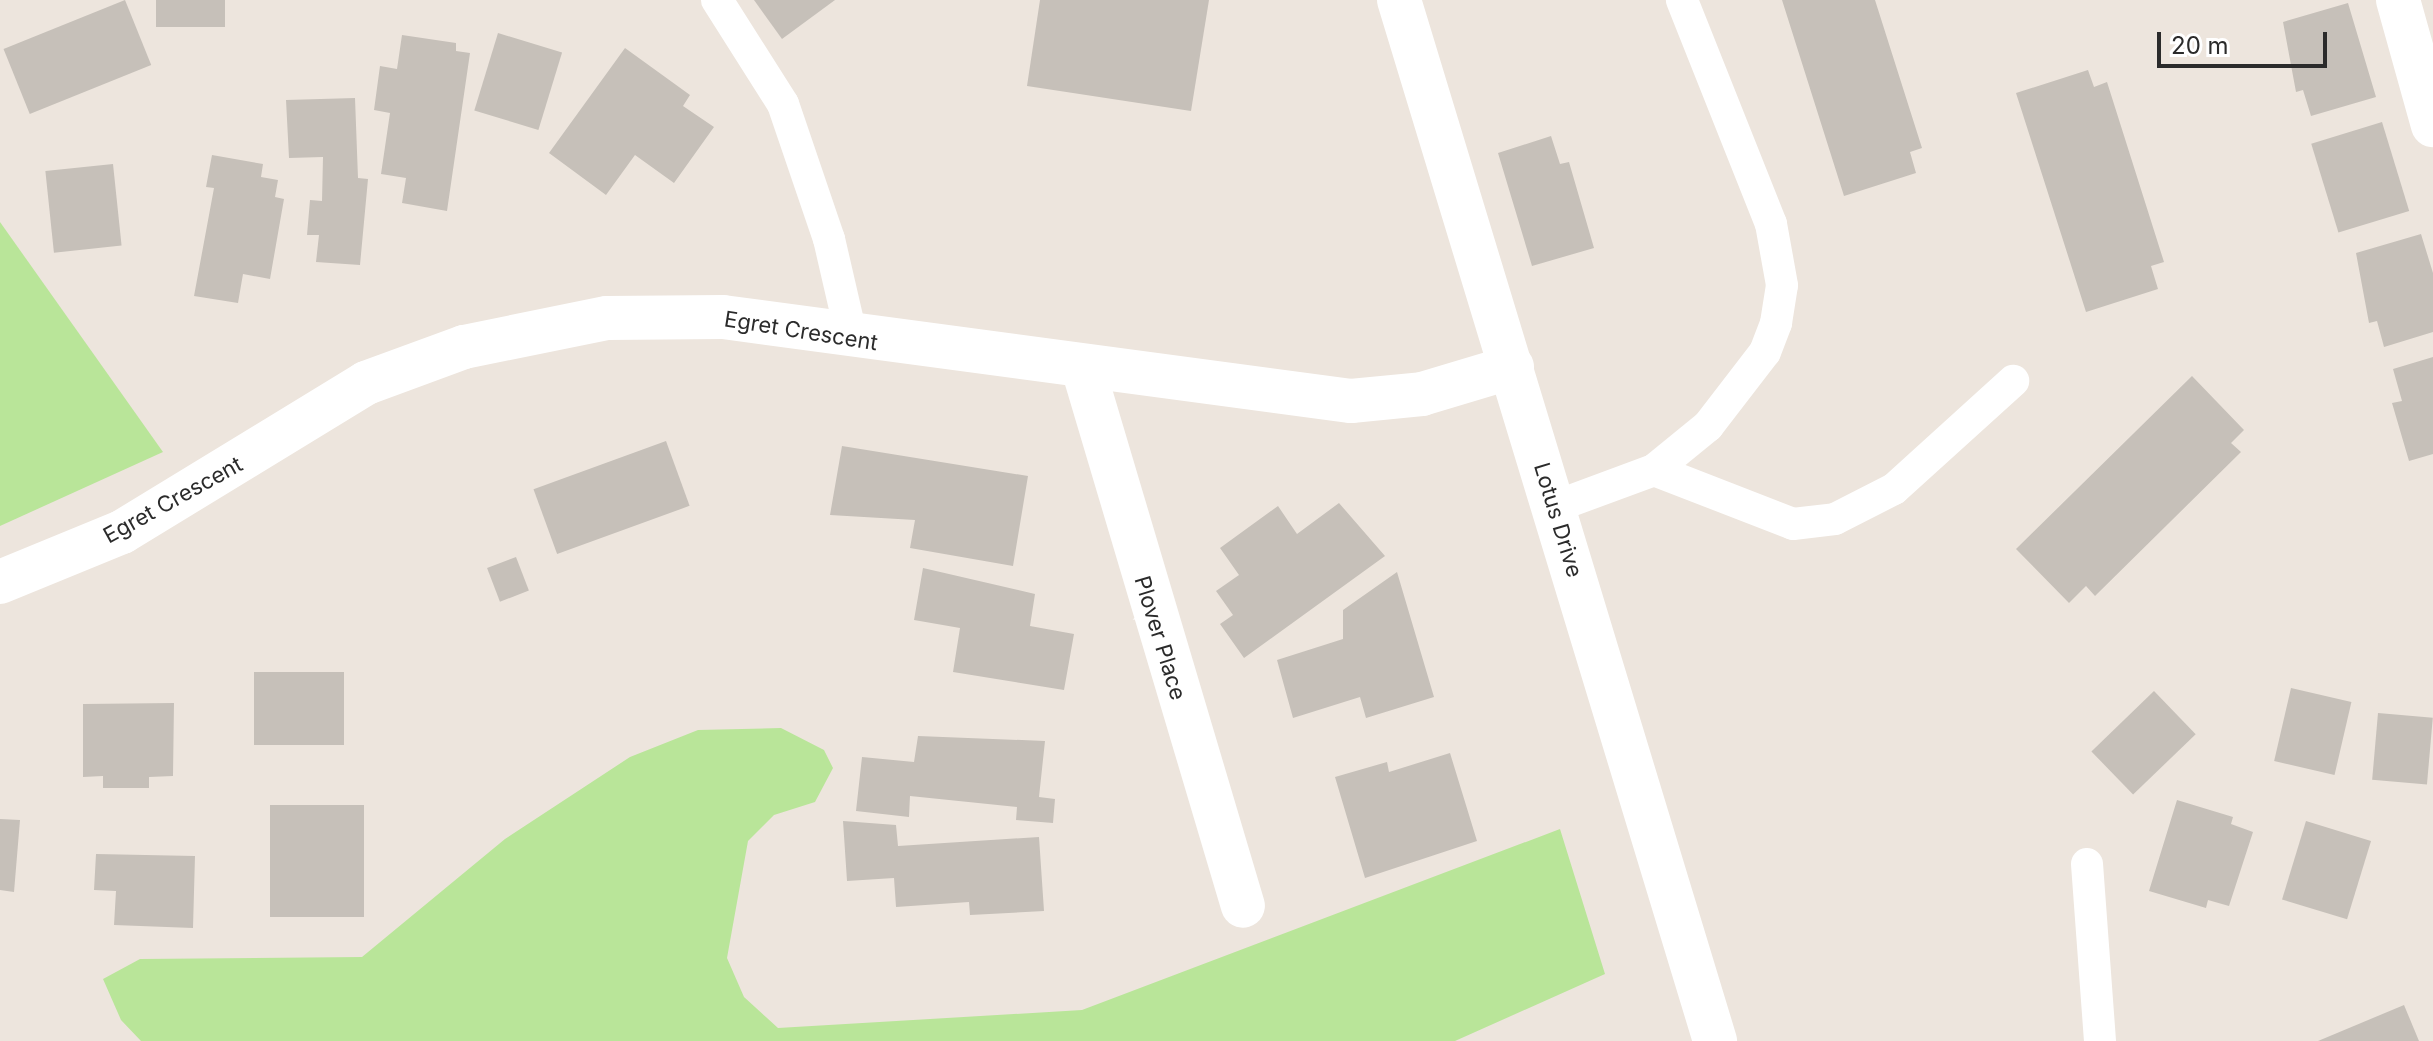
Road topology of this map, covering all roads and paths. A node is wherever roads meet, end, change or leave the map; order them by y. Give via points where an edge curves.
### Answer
1 (717, 0) edge
2 (1399, 0) edge
3 (1682, 0) edge
4 (2398, 0) edge
5 (2433, 125) edge
6 (852, 339) junction
7 (1512, 367) junction
8 (1083, 368) junction
9 (2013, 381) dead end
10 (1654, 470) junction
11 (1554, 507) junction
12 (0, 582) edge
13 (2087, 864) dead end
14 (1243, 906) dead end
15 (1715, 1041) edge
16 (2100, 1041) edge

1 - 6 lane via 783,104 829,239
2 - 7 street, Lotus Drive
3 - 10 lane via 1771,224 1782,285 1765,352 1739,391
4 - 5 street
6 - 8 street, Egret Crescent
6 - 12 street, Egret Crescent via 723,317 607,318 464,347 366,383 122,532
7 - 8 street, Egret Crescent via 1422,394 1351,401
7 - 11 street, Lotus Drive
8 - 14 street, Plover Place
9 - 10 lane via 1894,489 1835,519 1793,524
10 - 11 lane
11 - 15 street, Lotus Drive
13 - 16 lane

